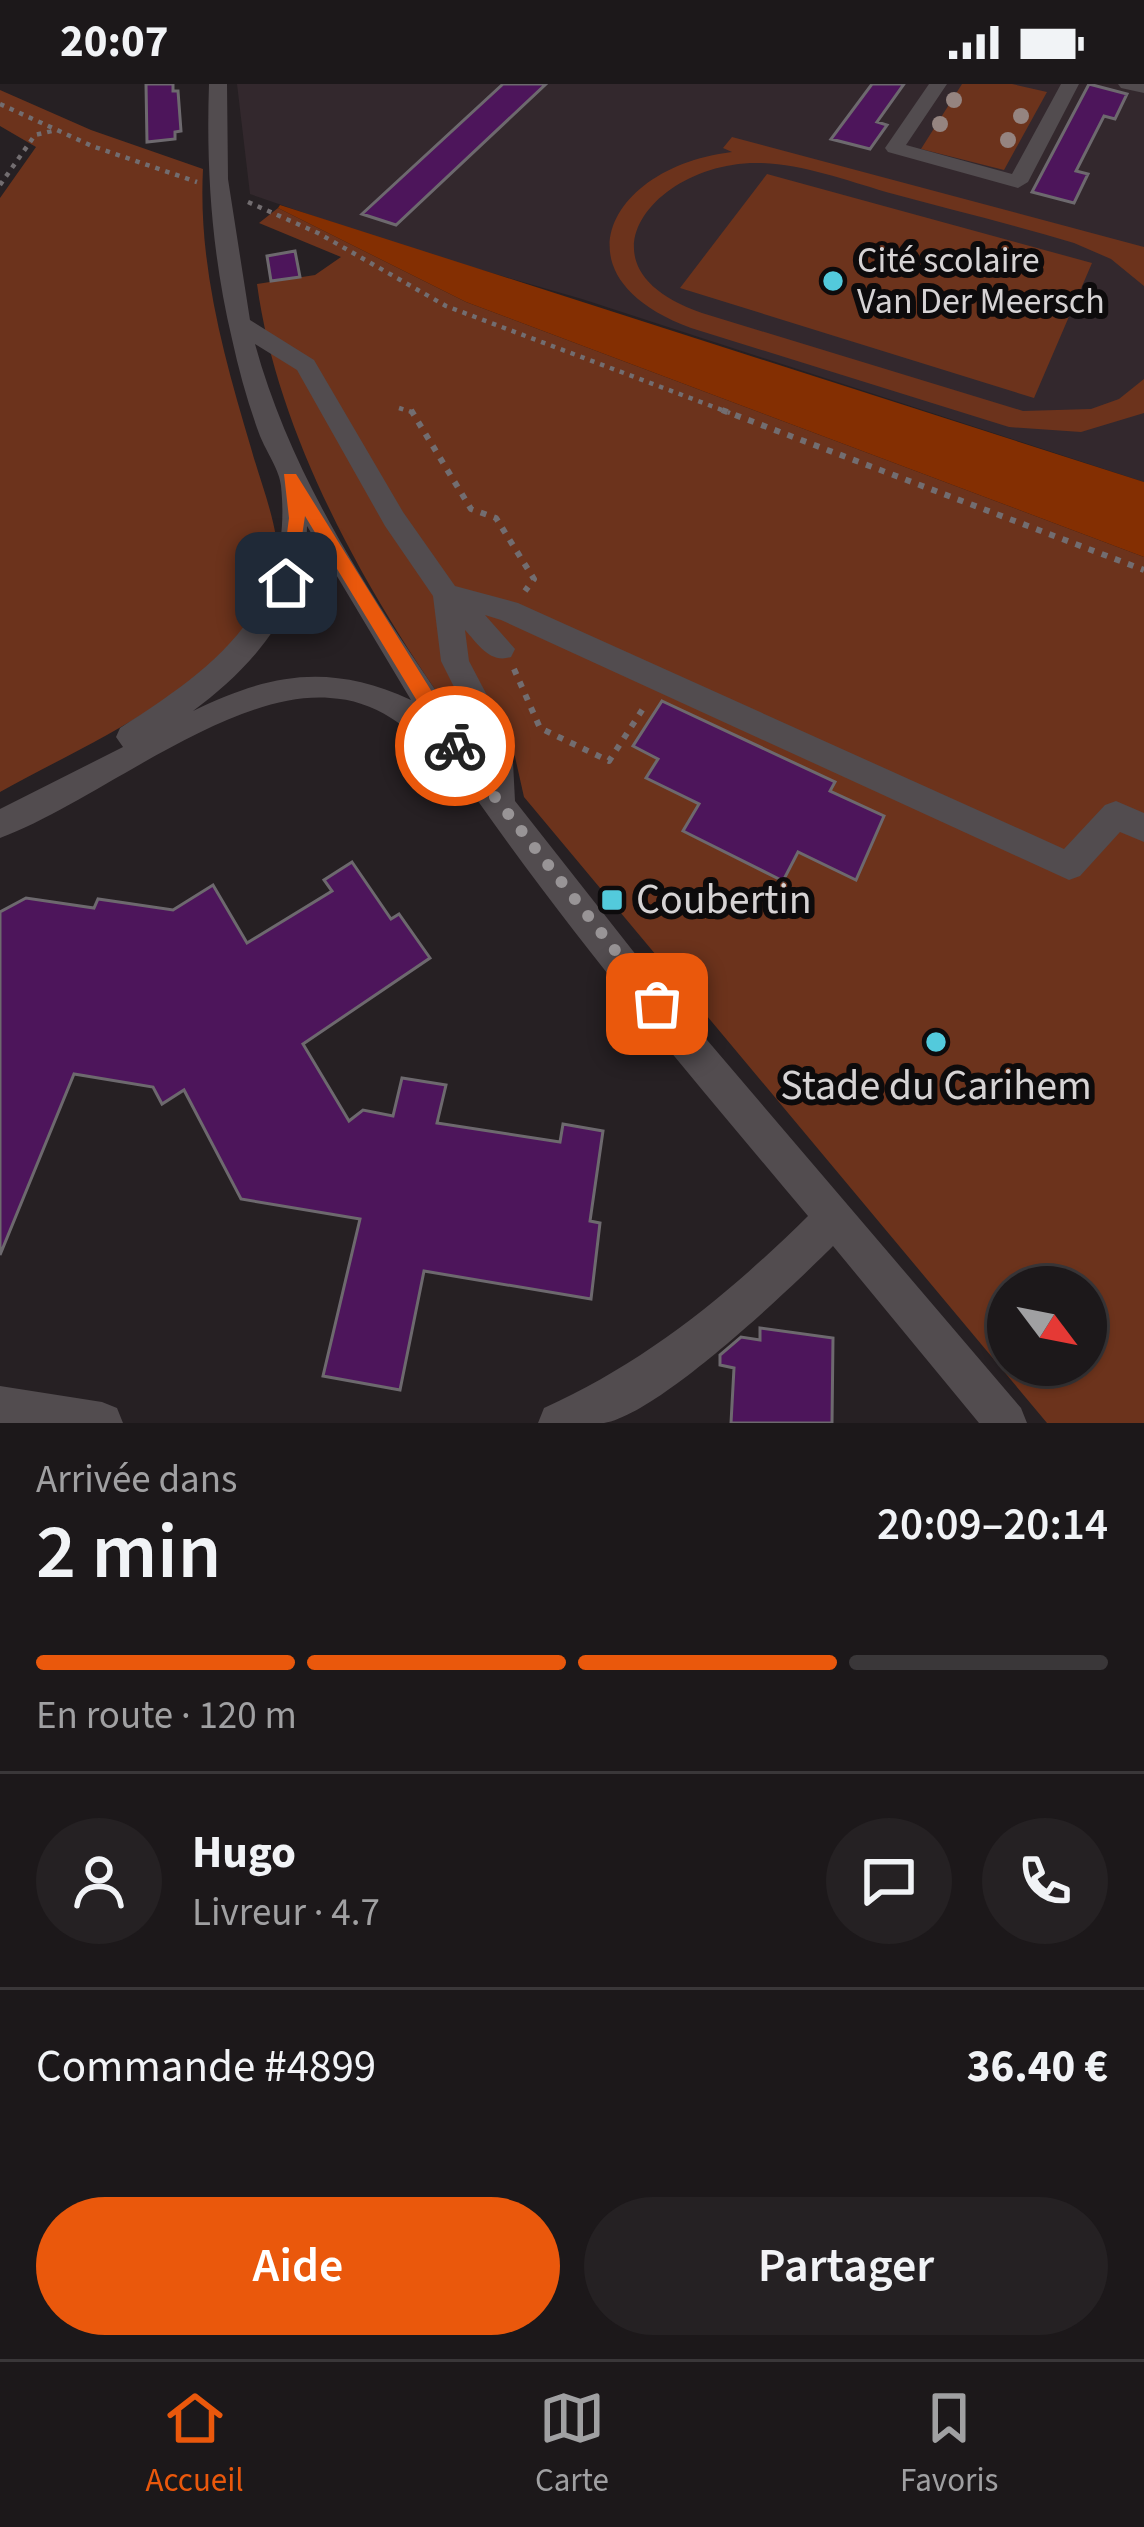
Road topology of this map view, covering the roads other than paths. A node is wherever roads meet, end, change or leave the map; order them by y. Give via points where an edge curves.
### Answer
1 (202, 84) edge
2 (218, 84) edge
3 (938, 84) edge
4 (1070, 84) edge
5 (1127, 84) edge
6 (1144, 88) edge
7 (217, 137) junction
8 (240, 324) junction
9 (290, 478) junction
10 (446, 594) junction
11 (501, 649) road end
12 (473, 774) junction
13 (500, 809) junction
14 (0, 821) edge
15 (1144, 828) edge
16 (834, 1218) junction
17 (0, 1407) edge
18 (103, 1423) edge
19 (559, 1423) edge
20 (1006, 1423) edge

1 - 7 street
2 - 7 street
3 - 4 street via 895,148 1018,182
5 - 6 street
7 - 8 street
8 - 9 street
8 - 10 street via 306,365
9 - 12 street
9 - 14 street via 293,561 274,610 241,655 172,711
10 - 11 street
10 - 13 street via 455,661 497,742
10 - 15 street via 508,611 1069,866 1117,815
12 - 13 street
12 - 14 street via 429,729 384,699 338,686 286,687 215,712
13 - 16 street
16 - 19 street via 774,1278 646,1377
16 - 20 street
17 - 18 street

